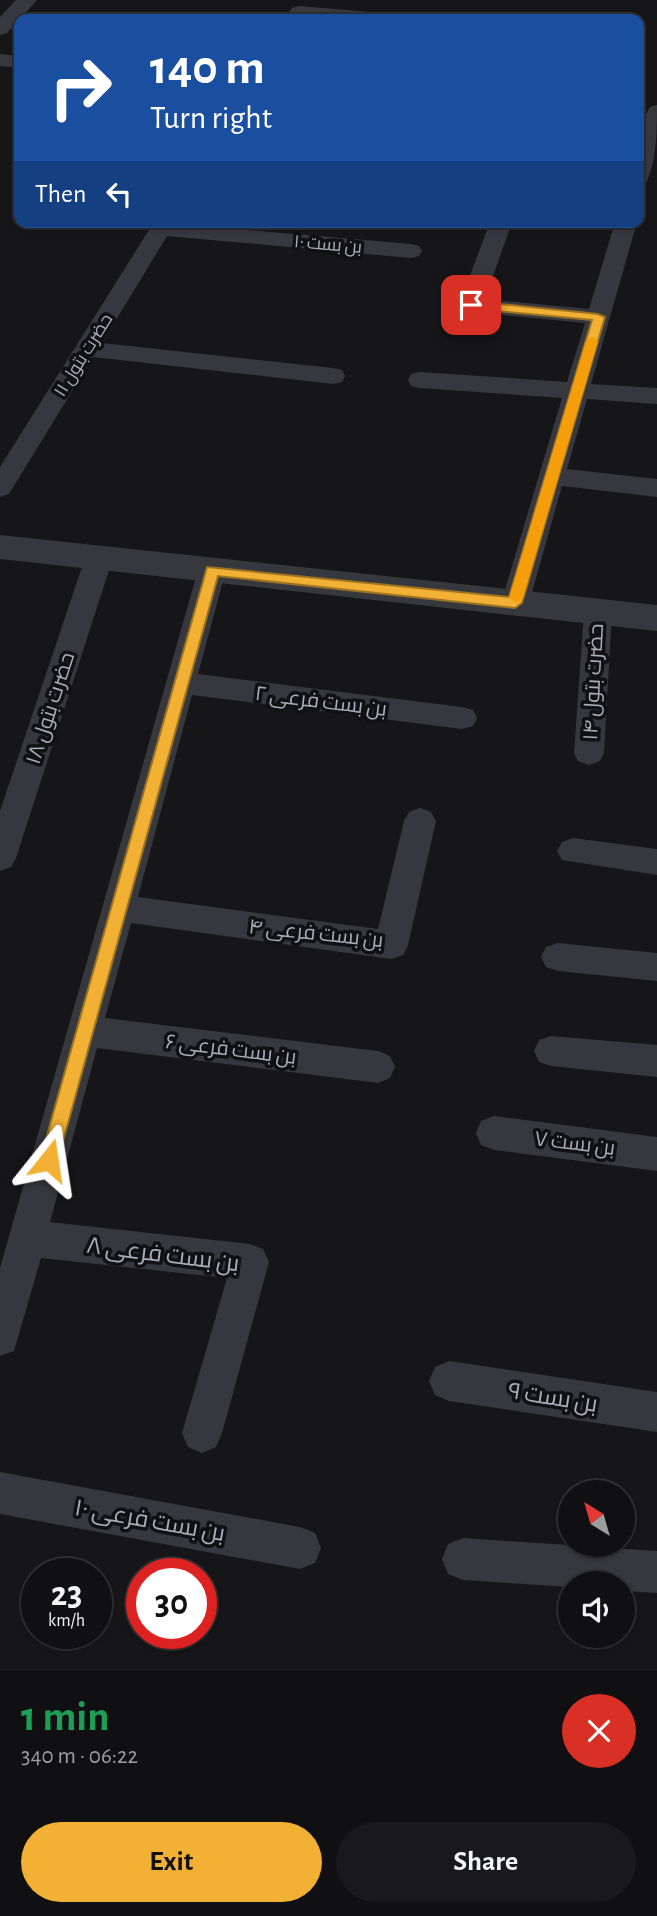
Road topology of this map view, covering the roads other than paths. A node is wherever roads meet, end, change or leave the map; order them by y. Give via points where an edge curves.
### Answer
1 (27, 0) edge
2 (300, 11) edge
3 (331, 14) edge
4 (0, 29) edge
5 (657, 111) edge
6 (644, 158) edge
7 (162, 228) edge
8 (183, 228) edge
9 (499, 228) edge
10 (623, 228) edge
11 (411, 251) dead end
12 (598, 317) junction
13 (86, 349) junction
14 (333, 376) dead end
15 (420, 380) dead end
16 (578, 390) junction
17 (657, 396) edge
18 (554, 476) junction
19 (0, 488) edge
20 (657, 488) edge
21 (0, 547) edge
22 (99, 558) junction
23 (212, 570) junction
24 (515, 603) junction
25 (598, 612) junction
26 (657, 618) edge
27 (181, 683) junction
28 (462, 718) dead end
29 (589, 753) dead end
30 (420, 821) dead end
31 (573, 851) dead end
32 (0, 858) edge
33 (657, 862) edge
34 (119, 908) junction
35 (558, 957) dead end
36 (657, 967) edge
37 (85, 1031) junction
38 (551, 1051) dead end
39 (657, 1061) edge
40 (378, 1067) dead end
41 (494, 1133) dead end
42 (657, 1154) edge
43 (27, 1238) junction
44 (0, 1337) edge
45 (449, 1381) dead end
46 (657, 1412) edge
47 (202, 1433) dead end
48 (0, 1493) edge
49 (300, 1548) dead end
50 (463, 1559) dead end
51 (657, 1572) edge

1 - 4 street
2 - 3 street
5 - 6 street
7 - 13 street, حضرت بتول ۱۱
8 - 11 street, بن بست ۱۰
9 - 12 street via 471,305
10 - 12 street
12 - 16 street
13 - 14 street
13 - 19 street, حضرت بتول ۱۱
15 - 16 street
16 - 17 street
16 - 18 street
18 - 20 street
18 - 24 street
21 - 22 street
22 - 23 street
22 - 32 street, حضرت بتول ۱۸
23 - 24 street
23 - 27 street
24 - 25 street
25 - 26 street
25 - 29 street, حضرت بتول ۱۴
27 - 28 street, بن بست فرعی ۲
27 - 34 street
30 - 34 street, بن بست فرعی ۴ via 391,945
31 - 33 street
34 - 37 street
35 - 36 street
37 - 40 street, بن بست فرعی ۶
37 - 43 street
38 - 39 street
41 - 42 street, بن بست ۷
43 - 44 street
43 - 47 street, بن بست فرعی ۸ via 250,1262
45 - 46 street, بن بست ۹
48 - 49 street, بن بست فرعی ۱۰
50 - 51 street

